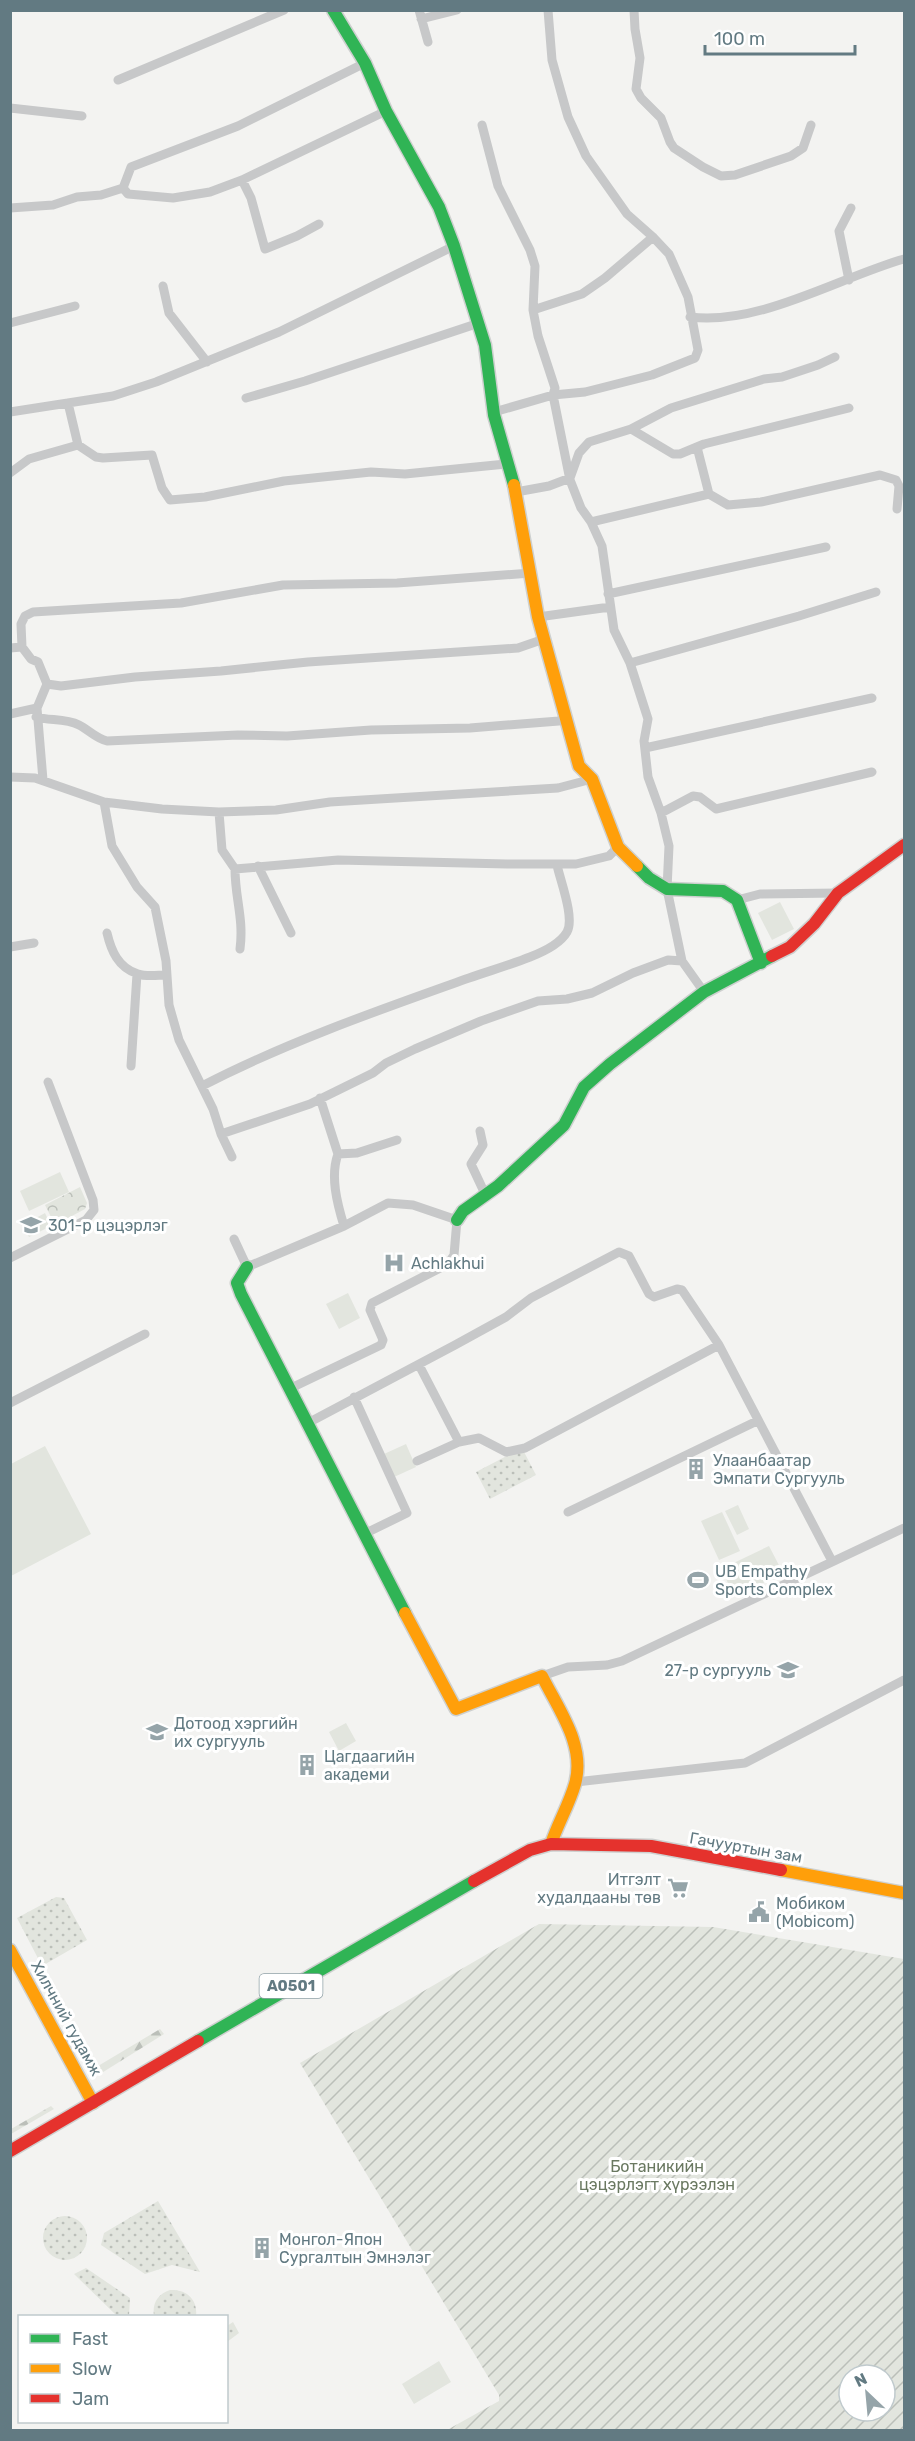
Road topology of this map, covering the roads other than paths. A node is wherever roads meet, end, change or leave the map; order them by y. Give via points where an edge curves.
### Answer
1 (284, 10) edge
2 (333, 10) edge
3 (457, 10) edge
4 (548, 10) edge
5 (634, 10) edge
6 (420, 15) edge
7 (428, 42) dead end
8 (365, 63) junction
9 (118, 80) dead end
10 (10, 108) edge
11 (386, 111) junction
12 (82, 116) dead end
13 (482, 125) dead end
14 (812, 125) dead end
15 (242, 180) junction
16 (123, 189) junction
17 (10, 208) edge
18 (851, 208) dead end
19 (319, 224) dead end
20 (654, 237) junction
21 (454, 246) junction
22 (904, 259) edge
23 (849, 280) junction
24 (163, 286) dead end
25 (75, 306) dead end
26 (533, 310) junction
27 (690, 317) junction
28 (10, 323) edge
29 (478, 323) junction
30 (835, 357) dead end
31 (207, 362) junction
32 (554, 395) junction
33 (246, 398) dead end
34 (68, 403) junction
35 (849, 408) dead end
36 (10, 412) edge
37 (494, 412) junction
38 (631, 429) junction
39 (78, 445) junction
40 (697, 447) junction
41 (506, 464) junction
42 (10, 473) edge
43 (570, 478) junction
44 (516, 492) junction
45 (709, 494) junction
46 (897, 509) dead end
47 (591, 522) junction
48 (826, 547) dead end
49 (531, 573) junction
50 (876, 592) dead end
51 (608, 594) junction
52 (610, 606) junction
53 (538, 617) junction
54 (544, 639) junction
55 (22, 647) junction
56 (10, 648) edge
57 (630, 663) junction
58 (47, 684) junction
59 (872, 698) dead end
60 (36, 712) junction
61 (10, 714) edge
62 (565, 717) junction
63 (645, 748) junction
64 (872, 772) dead end
65 (10, 777) edge
66 (592, 779) junction
67 (43, 780) junction
68 (104, 802) junction
69 (219, 812) junction
70 (661, 813) junction
71 (904, 845) edge
72 (618, 847) junction
73 (557, 865) junction
74 (258, 866) junction
75 (235, 869) junction
76 (667, 889) junction
77 (838, 893) junction
78 (737, 900) junction
79 (107, 933) dead end
80 (291, 933) dead end
81 (34, 943) dead end
82 (10, 947) edge
83 (240, 949) dead end
84 (682, 961) junction
85 (761, 963) junction
86 (137, 974) junction
87 (167, 975) junction
88 (704, 992) junction
89 (131, 1066) dead end
90 (48, 1082) dead end
91 (202, 1086) junction
92 (320, 1098) junction
93 (480, 1131) dead end
94 (221, 1134) junction
95 (397, 1140) dead end
96 (338, 1154) junction
97 (232, 1157) dead end
98 (486, 1196) junction
99 (457, 1220) junction
100 (344, 1226) junction
101 (234, 1239) dead end
102 (10, 1258) edge
103 (247, 1267) junction
104 (145, 1334) dead end
105 (719, 1345) junction
106 (419, 1365) junction
107 (289, 1389) junction
108 (354, 1397) junction
109 (10, 1403) edge
110 (757, 1421) junction
111 (306, 1424) junction
112 (459, 1442) junction
113 (417, 1461) dead end
114 (568, 1512) dead end
115 (904, 1528) edge
116 (364, 1534) junction
117 (832, 1561) junction
118 (542, 1676) junction
119 (904, 1680) edge
120 (576, 1782) junction
121 (550, 1844) junction
122 (904, 1893) edge
123 (10, 1950) edge
124 (93, 2103) junction
125 (10, 2151) edge

1 - 9 street
2 - 8 main road
3 - 6 street
4 - 20 street via 552,60 568,117 586,156 627,214
5 - 14 street via 640,58 636,89 661,118 674,148 703,167 721,176 735,175 791,156 803,148
6 - 7 street
8 - 11 main road
8 - 16 street via 238,126 130,167
10 - 12 street
11 - 15 street
11 - 21 main road via 439,207
13 - 26 street via 498,186 535,266
15 - 16 street via 210,192 173,198 128,194
15 - 19 street via 265,249
16 - 17 street via 53,205
18 - 23 street via 839,231
20 - 26 street via 582,294
20 - 27 street via 669,254 688,297
21 - 29 main road
21 - 31 street via 279,332
22 - 23 street
23 - 27 street via 759,310
24 - 31 street via 169,313
25 - 28 street
26 - 32 street
27 - 32 street via 698,350 695,358 585,392
29 - 33 street
29 - 37 main road
30 - 38 street via 671,408
31 - 34 street via 113,396
32 - 37 street
32 - 43 street
34 - 36 street
34 - 39 street
35 - 40 street
37 - 41 main road
38 - 40 street via 673,454
38 - 43 street via 589,442 579,453
39 - 41 street via 103,458 152,455 170,500 205,497 284,480
39 - 42 street via 29,459
40 - 45 street
41 - 44 main road
43 - 44 street
43 - 47 street
44 - 49 main road
45 - 46 street via 728,505 761,502 880,475 896,480
45 - 47 street
47 - 51 street via 602,546
48 - 51 street
49 - 53 main road
49 - 55 street via 397,583 283,585 181,603 33,612 21,624
50 - 57 street
51 - 52 street
52 - 53 street
52 - 57 street via 614,630
53 - 54 main road
54 - 58 street via 507,649
54 - 62 main road
55 - 56 street
55 - 58 street via 38,662
57 - 63 street via 648,719
58 - 60 street
59 - 63 street
60 - 61 street
60 - 62 street via 47,720 79,725 107,741 487,728 559,722
60 - 67 street
62 - 66 main road via 579,766
63 - 70 street via 648,777
64 - 70 street via 716,809 693,796
65 - 67 street
66 - 69 street via 558,788
66 - 72 main road
67 - 68 street
68 - 69 street
68 - 87 street via 112,846 137,887 155,907
69 - 75 street via 222,850
70 - 76 street via 669,846
71 - 77 main road
72 - 73 street via 598,860
72 - 76 main road via 649,878
73 - 74 street via 338,860
73 - 91 street via 569,926 554,945 263,1057
74 - 75 street
74 - 80 street
75 - 83 street via 243,929
76 - 78 main road via 723,891
76 - 84 street
77 - 78 street via 760,894
77 - 85 main road via 802,937
78 - 85 main road
79 - 86 street via 115,958
81 - 82 street
84 - 88 street
84 - 92 street via 668,960 592,993 538,1002 481,1021 415,1049
85 - 88 main road
86 - 87 street
86 - 89 street
87 - 91 street via 169,1005 179,1040
88 - 98 main road via 584,1087 564,1125
90 - 102 street via 94,1210 86,1220
91 - 94 street
92 - 94 street
92 - 96 street
93 - 98 street via 483,1145 471,1164
94 - 97 street
95 - 96 street via 357,1153
96 - 100 street via 333,1166
98 - 99 main road via 463,1211
99 - 100 street via 413,1204 388,1203
99 - 107 street via 454,1256 448,1264 370,1306 383,1340 381,1345
100 - 103 street
101 - 103 street
103 - 107 main road via 237,1283
104 - 109 street
105 - 106 street via 682,1290 654,1297 649,1294 629,1256 619,1252 531,1298 506,1317
105 - 110 street
105 - 112 street via 525,1448 506,1452 479,1438
106 - 108 street
106 - 112 street
107 - 111 main road
108 - 111 street
108 - 116 street via 407,1513
110 - 114 street
110 - 117 street
111 - 116 main road
112 - 113 street
115 - 117 street
116 - 118 main road via 456,1709
117 - 118 street via 622,1661 568,1667
118 - 120 main road via 576,1745
119 - 120 street via 745,1763
120 - 121 main road
121 - 122 main road, Гачууртын зам / A0501 via 651,1846
121 - 124 main road, A0501 via 480,1876
123 - 124 main road, Хилчний гудамж
124 - 125 main road, A0501

